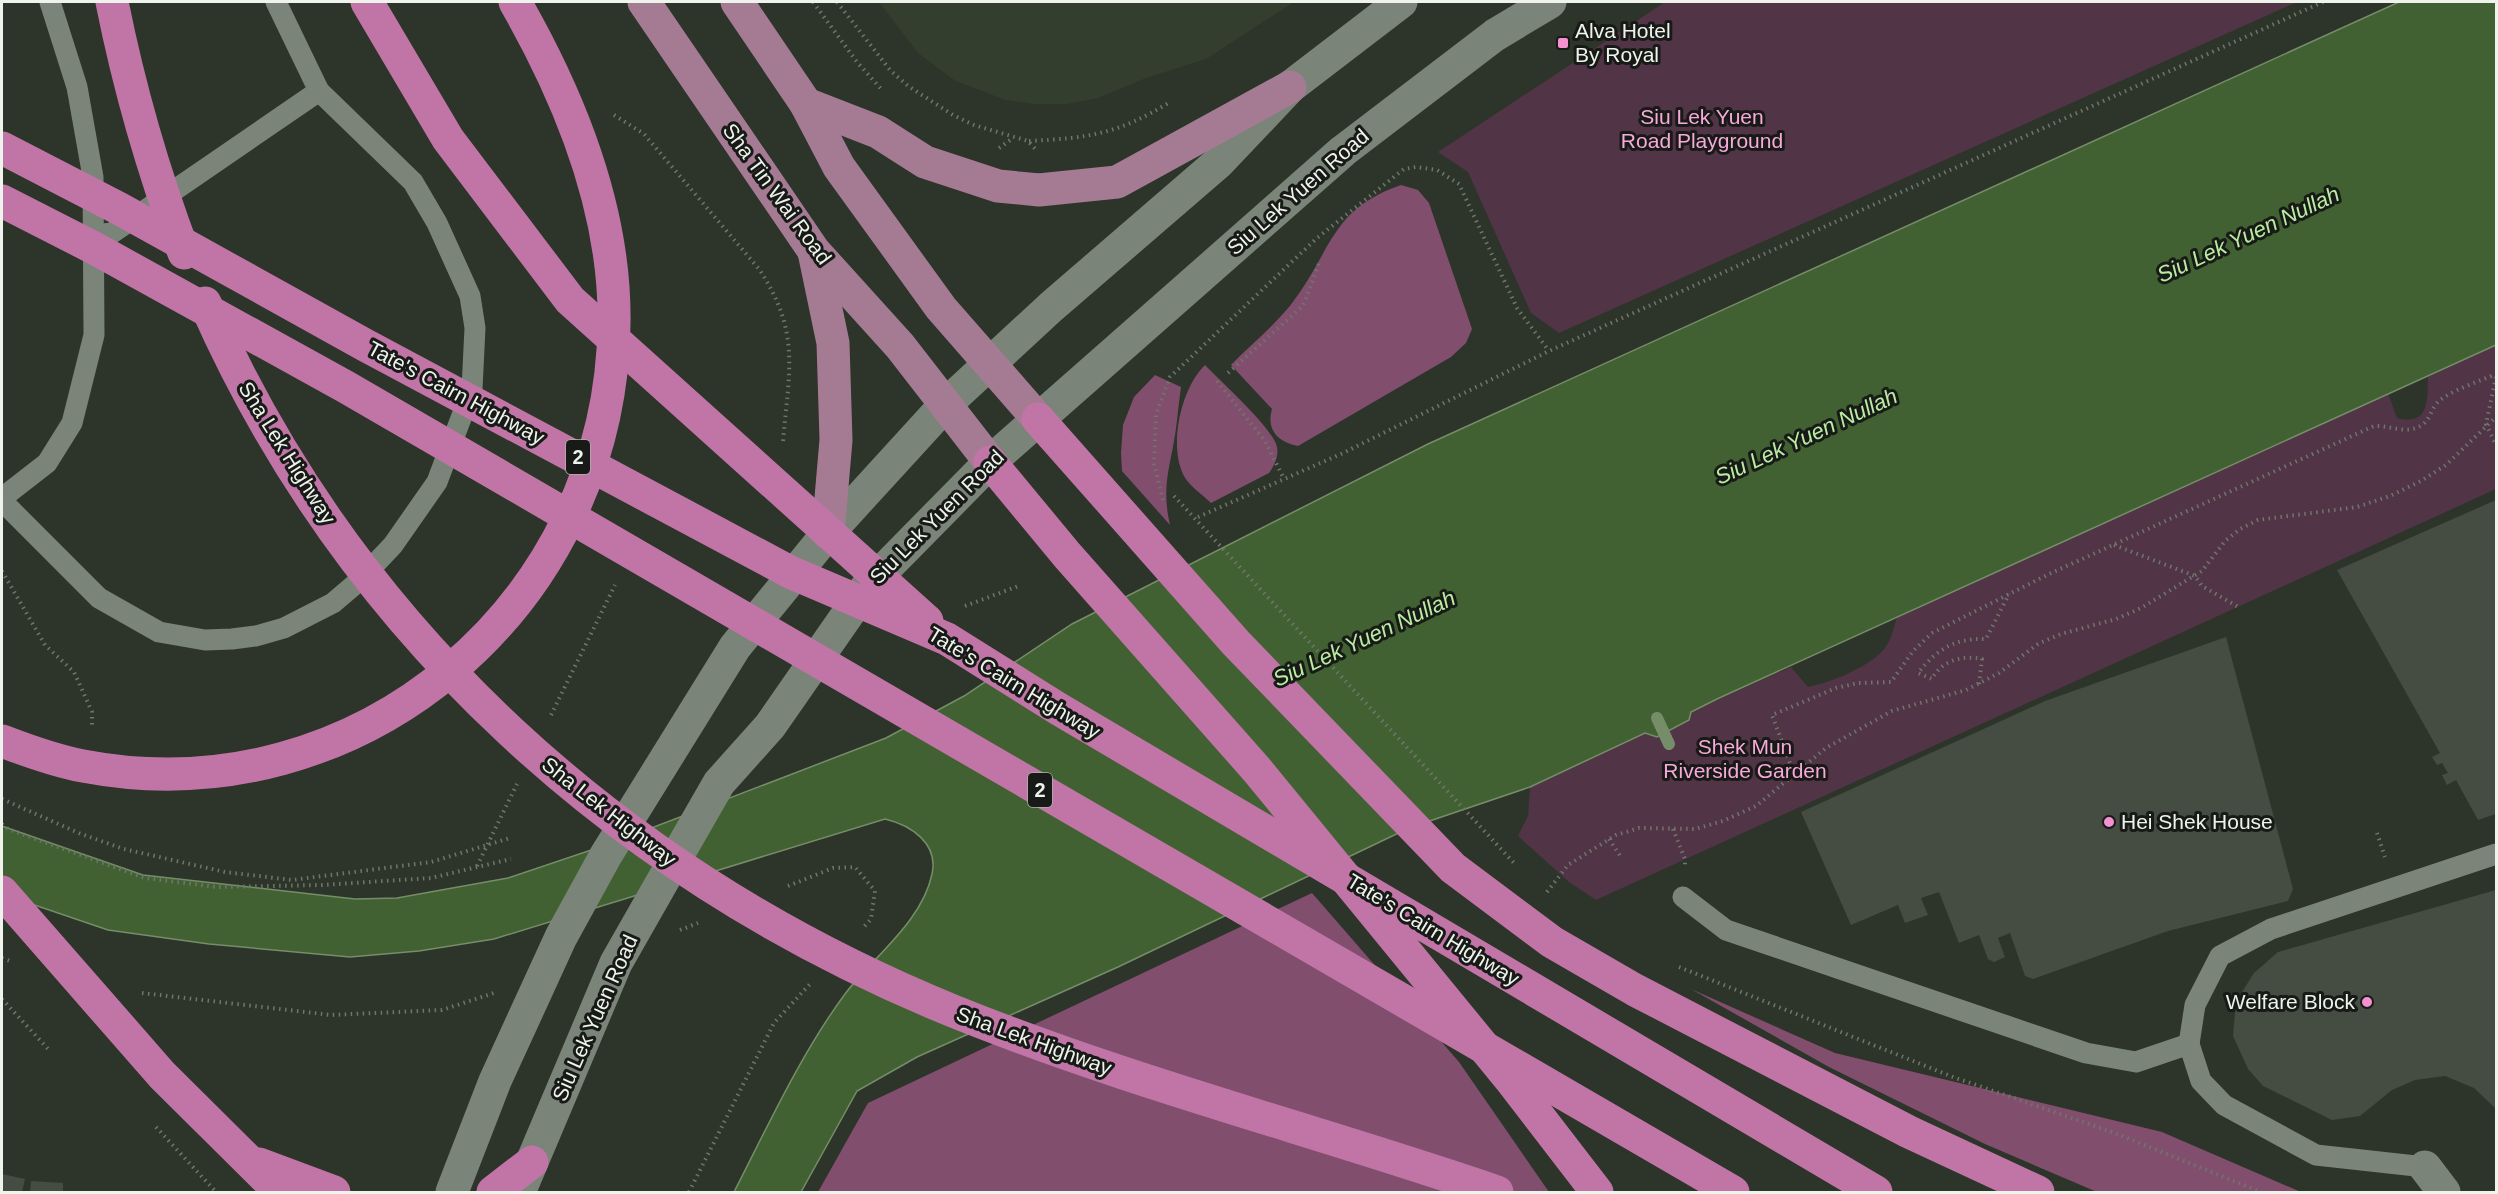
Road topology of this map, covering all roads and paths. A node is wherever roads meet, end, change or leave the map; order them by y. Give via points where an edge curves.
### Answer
1 (50, 2) edge
2 (112, 2) edge
3 (276, 2) edge
4 (367, 2) edge
5 (515, 2) edge
6 (644, 2) edge
7 (738, 2) edge
8 (813, 2) edge
9 (837, 2) edge
10 (1401, 2) edge
11 (1550, 2) edge
12 (2323, 2) edge
13 (1290, 87) junction
14 (319, 92) junction
15 (886, 94) dead end
16 (1170, 102) dead end
17 (806, 104) junction
18 (614, 115) dead end
19 (1028, 141) junction
20 (2, 148) edge
21 (1040, 154) dead end
22 (2, 201) edge
23 (94, 235) junction
24 (814, 251) junction
25 (1320, 261) dead end
26 (1549, 351) junction
27 (989, 363) junction
28 (1228, 373) dead end
29 (2496, 375) edge
30 (1217, 381) dead end
31 (945, 405) junction
32 (2496, 417) edge
33 (1038, 419) junction
34 (2486, 424) junction
35 (2496, 445) edge
36 (783, 451) dead end
37 (990, 462) junction
38 (1284, 479) junction
39 (1174, 495) dead end
40 (2, 500) edge
41 (1165, 505) dead end
42 (1198, 517) dead end
43 (828, 533) junction
44 (2113, 545) junction
45 (2, 571) edge
46 (2195, 576) junction
47 (617, 582) dead end
48 (2008, 594) junction
49 (2240, 608) dead end
50 (947, 639) junction
51 (1979, 684) junction
52 (550, 718) dead end
53 (92, 735) dead end
54 (2, 741) edge
55 (1794, 774) junction
56 (519, 782) dead end
57 (2, 799) edge
58 (2, 824) edge
59 (1673, 829) junction
60 (510, 838) dead end
61 (1609, 839) junction
62 (488, 845) junction
63 (2496, 854) edge
64 (1622, 858) dead end
65 (511, 859) dead end
66 (1517, 866) dead end
67 (477, 867) junction
68 (1539, 886) dead end
69 (2, 892) edge
70 (1547, 893) junction
71 (1683, 897) joint
72 (1556, 899) dead end
73 (1670, 964) dead end
74 (2, 999) edge
75 (2189, 1044) junction
76 (50, 1051) dead end
77 (249, 1160) junction
78 (531, 1162) junction
79 (2434, 1180) edge
80 (280, 1192) edge
81 (334, 1192) edge
82 (452, 1192) edge
83 (493, 1192) edge
84 (519, 1192) edge
85 (1497, 1192) edge
86 (1597, 1192) edge
87 (1733, 1192) edge
88 (1876, 1192) edge
89 (2038, 1192) edge
90 (2261, 1192) edge

1 - 23 lane via 77,87 93,177
2 - 85 highway, Sha Lek Highway via 123,57 173,222 224,346 250,397 345,545 399,614 510,733 576,791 694,877 783,931 950,1010 1185,1095
3 - 14 lane
4 - 50 highway via 448,138 570,300
5 - 54 highway via 554,75 576,128 600,214 614,294 611,371 597,453 582,493 544,564 493,631 437,682 366,725 305,750 245,766 166,773 83,766
6 - 24 main road, Sha Tin Wai Road
7 - 17 main road
8 - 15 path
9 - 19 path via 890,70 931,103 974,124
10 - 13 main road
11 - 33 main road, Siu Lek Yuen Road via 1495,35 1343,150
12 - 26 path
13 - 17 main road via 1117,182 1039,190 998,186 925,162 878,132
13 - 27 main road via 1219,162
14 - 23 lane via 112,233
14 - 40 lane via 413,182 437,223 470,296 476,328 472,389 437,482 400,536 360,580 310,617 256,636 205,640 159,632 99,598
16 - 19 path via 1114,130 1084,138
17 - 27 main road via 839,167 941,308
18 - 36 path via 644,134 772,289 791,350
19 - 21 path
20 - 50 highway, Tate's Cairn Highway / 2 via 781,567
22 - 87 highway, 2 via 346,387
23 - 40 lane via 94,335 72,423 46,463
24 - 31 main road, Sha Tin Wai Road via 900,346
24 - 43 main road via 834,343 836,440
25 - 28 path via 1303,306
26 - 38 path
26 - 41 path via 1517,308 1459,184 1437,170 1404,169 1317,238 1170,377 1156,414 1154,465
27 - 31 main road
27 - 33 main road
29 - 34 path
29 - 44 path via 2449,395 2437,404 2427,422 2416,428 2374,426
30 - 38 path via 1265,441
31 - 37 main road, Sha Tin Wai Road
31 - 43 main road
32 - 34 path
33 - 37 main road, Siu Lek Yuen Road
33 - 89 highway via 1236,643 1453,868 1552,942 1635,990 1888,1121
34 - 35 path
34 - 46 path via 2446,465 2390,496 2331,512 2275,516 2240,529
37 - 78 main road, Siu Lek Yuen Road via 866,588 770,726 719,783 616,963
37 - 86 highway via 1257,770 1510,1079
38 - 42 path
39 - 66 path
43 - 82 main road via 735,646 606,855 566,927 495,1081
44 - 46 path
44 - 48 path
45 - 53 path via 45,645 74,672 92,712
46 - 49 path via 2202,586
46 - 51 path via 2116,619 2038,644
47 - 52 path
48 - 51 path via 1986,639 1970,638 1943,647 1918,673 1932,679 1948,663 1970,656 1982,659
48 - 55 path via 1932,633 1913,651 1891,682 1836,688 1772,715
50 - 88 highway, Tate's Cairn Highway / 2 via 1057,708
51 - 55 path via 1892,711 1826,748
55 - 59 path via 1756,807 1695,829
56 - 62 path
57 - 62 path via 124,849 225,872 292,880 431,862
58 - 67 path via 145,878 217,886 432,878
59 - 61 path via 1639,828
59 - 71 path via 1685,859
60 - 62 path
61 - 64 path
61 - 70 path via 1568,865
62 - 67 path
63 - 75 lane via 2271,929 2220,956 2195,1005
65 - 67 path
68 - 70 path
69 - 77 highway via 162,1075
70 - 72 path
71 - 75 lane via 1726,930 2086,1053 2136,1062
73 - 90 path via 1953,1077 2112,1131
74 - 76 path
75 - 79 lane via 2201,1081 2224,1105 2316,1155
77 - 80 highway
77 - 81 highway
78 - 83 highway
78 - 84 main road, Siu Lek Yuen Road

